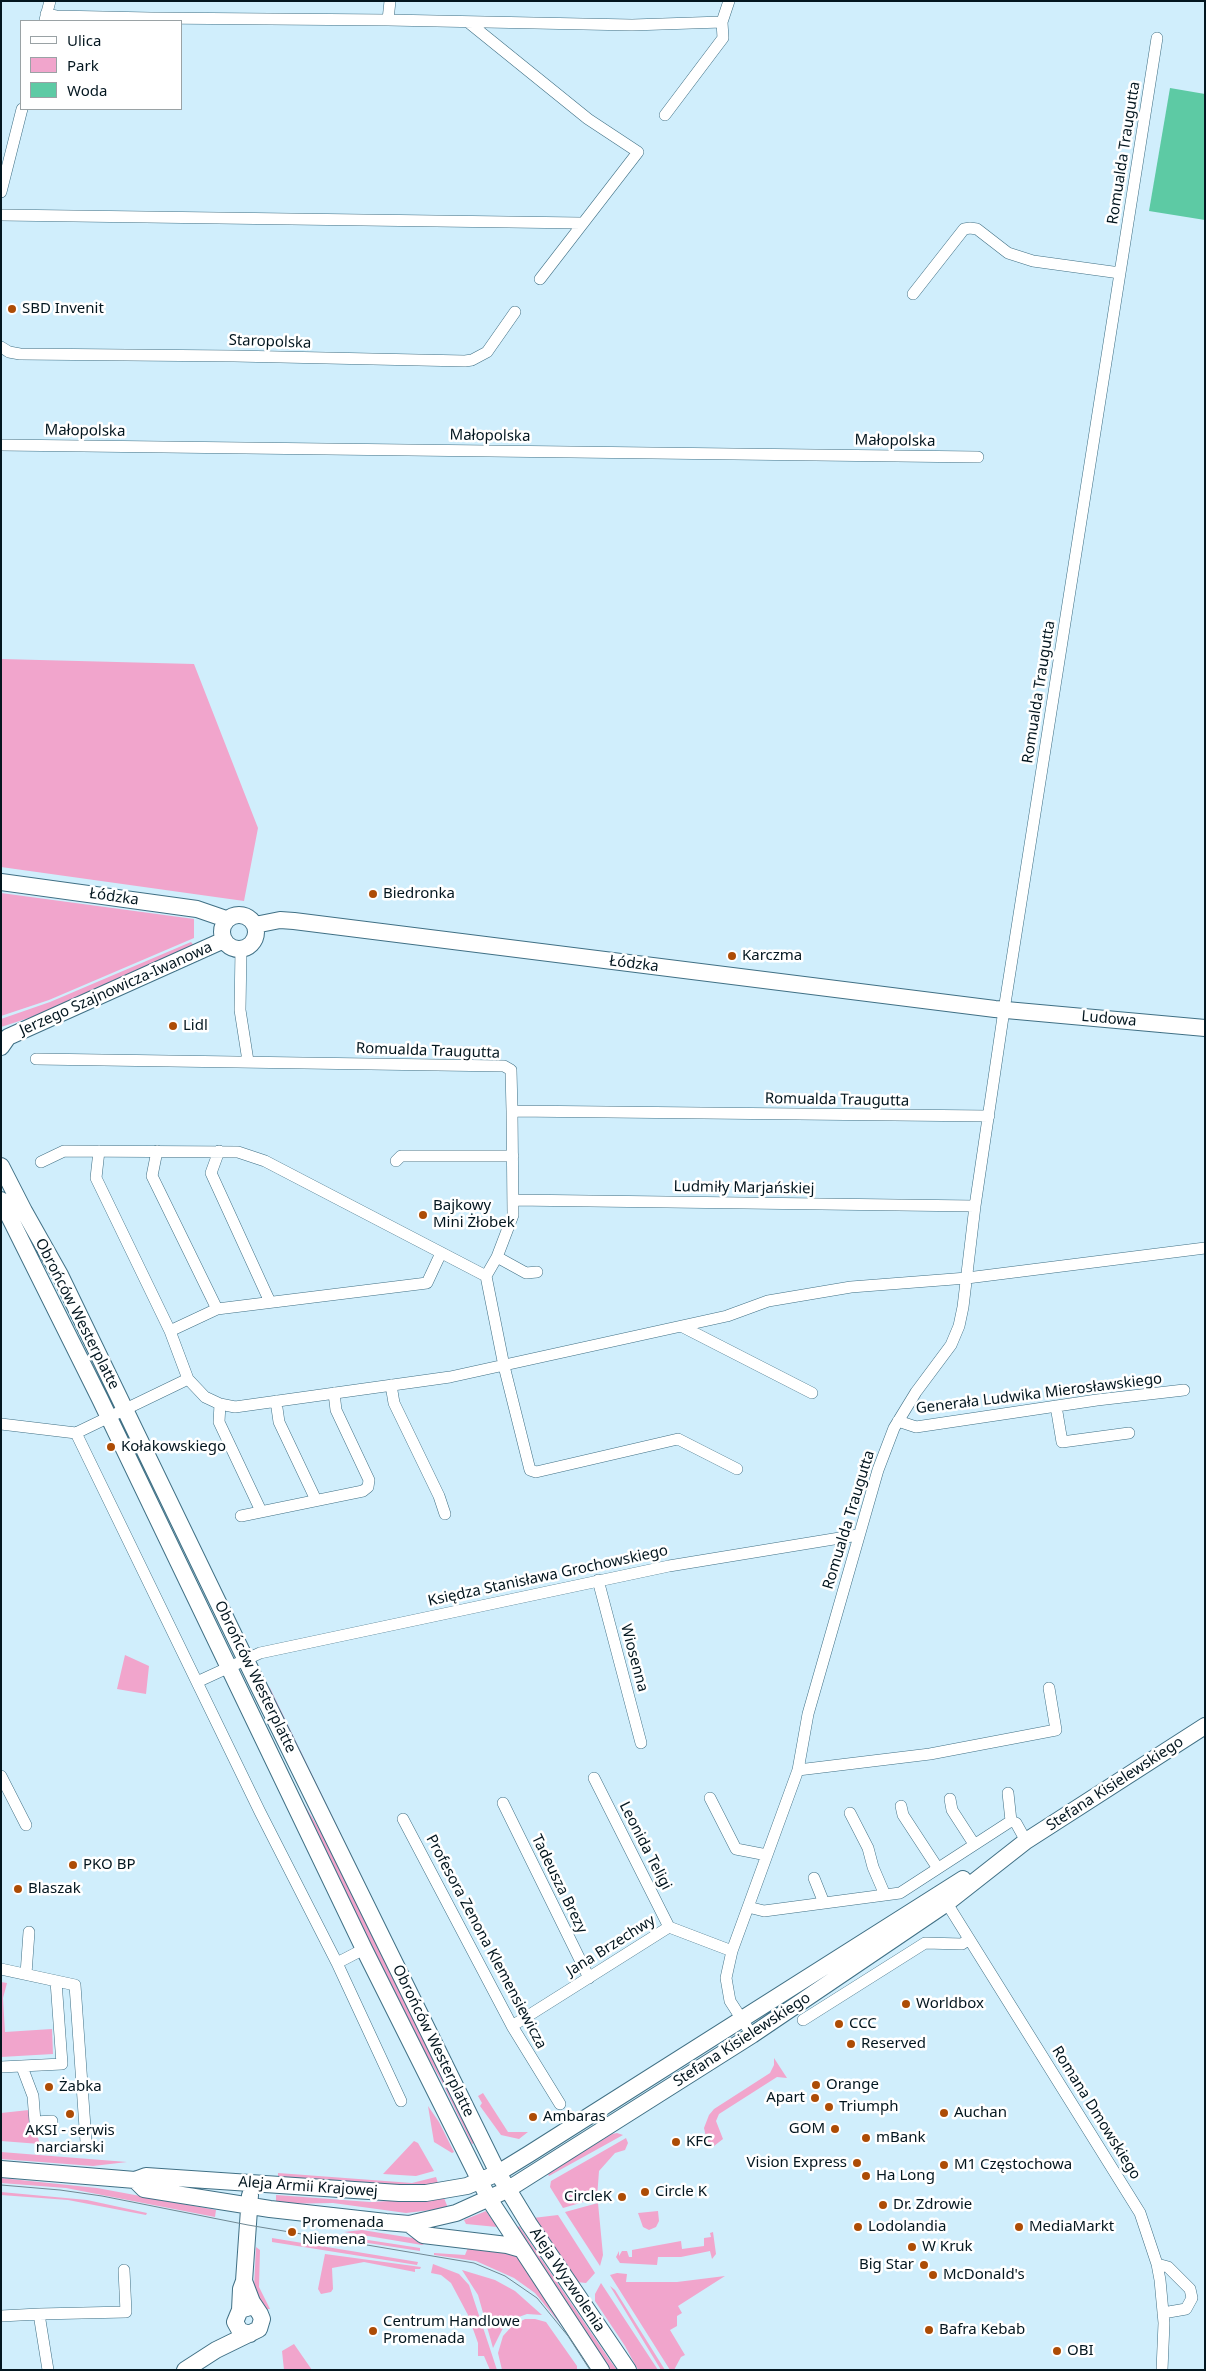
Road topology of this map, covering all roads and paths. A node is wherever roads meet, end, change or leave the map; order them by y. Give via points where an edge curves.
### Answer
1 (50, 1) edge
2 (390, 1) edge
3 (729, 1) edge
4 (45, 18) edge
5 (388, 20) junction
6 (468, 22) junction
7 (722, 22) junction
8 (1157, 38) dead end
9 (22, 110) edge
10 (665, 115) dead end
11 (1, 192) edge
12 (1, 215) edge
13 (581, 223) junction
14 (1120, 273) junction
15 (540, 279) dead end
16 (913, 294) dead end
17 (515, 312) dead end
18 (1, 347) edge
19 (1, 445) edge
20 (978, 457) dead end
21 (1, 882) edge
22 (226, 920) junction
23 (255, 925) junction
24 (224, 940) junction
25 (241, 949) junction
26 (1008, 1011) junction
27 (1205, 1028) edge
28 (4, 1040) edge
29 (36, 1059) dead end
30 (248, 1061) junction
31 (512, 1111) junction
32 (989, 1116) junction
33 (99, 1151) junction
34 (157, 1151) junction
35 (219, 1151) junction
36 (513, 1156) junction
37 (396, 1161) dead end
38 (41, 1162) dead end
39 (1, 1166) edge
40 (1, 1200) edge
41 (513, 1200) junction
42 (975, 1206) junction
43 (1205, 1248) edge
44 (441, 1253) junction
45 (497, 1257) junction
46 (537, 1272) dead end
47 (486, 1276) junction
48 (967, 1278) junction
49 (270, 1302) junction
50 (217, 1310) junction
51 (683, 1327) junction
52 (170, 1331) junction
53 (504, 1366) junction
54 (188, 1379) junction
55 (391, 1385) junction
56 (1184, 1390) dead end
57 (334, 1393) junction
58 (812, 1393) dead end
59 (276, 1401) junction
60 (220, 1404) junction
61 (1056, 1406) junction
62 (125, 1409) junction
63 (109, 1418) junction
64 (898, 1421) junction
65 (1, 1424) edge
66 (1129, 1432) dead end
67 (76, 1433) junction
68 (737, 1469) dead end
69 (316, 1500) junction
70 (261, 1511) junction
71 (445, 1514) dead end
72 (241, 1516) dead end
73 (858, 1535) junction
74 (598, 1580) junction
75 (245, 1659) junction
76 (228, 1667) junction
77 (197, 1682) junction
78 (1049, 1688) dead end
79 (1205, 1726) edge
80 (641, 1743) dead end
81 (798, 1770) junction
82 (1, 1776) edge
83 (594, 1778) dead end
84 (1008, 1793) dead end
85 (710, 1798) dead end
86 (950, 1799) dead end
87 (503, 1803) dead end
88 (901, 1806) dead end
89 (850, 1813) dead end
90 (403, 1819) dead end
91 (1011, 1821) junction
92 (26, 1825) dead end
93 (1026, 1841) junction
94 (974, 1844) junction
95 (767, 1855) junction
96 (937, 1867) junction
97 (814, 1878) dead end
98 (885, 1895) junction
99 (944, 1898) junction
100 (824, 1903) junction
101 (748, 1907) junction
102 (669, 1927) junction
103 (29, 1932) dead end
104 (969, 1939) junction
105 (364, 1949) junction
106 (732, 1951) junction
107 (336, 1962) junction
108 (1, 1969) edge
109 (26, 1974) junction
110 (588, 1978) junction
111 (56, 1981) junction
112 (741, 2019) junction
113 (803, 2020) dead end
114 (512, 2026) junction
115 (752, 2034) junction
116 (22, 2067) junction
117 (1, 2068) edge
118 (401, 2101) dead end
119 (560, 2104) dead end
120 (52, 2121) dead end
121 (86, 2142) dead end
122 (1, 2169) edge
123 (498, 2173) junction
124 (135, 2180) junction
125 (481, 2180) junction
126 (251, 2183) junction
127 (508, 2190) junction
128 (490, 2199) junction
129 (249, 2206) junction
130 (409, 2224) junction
131 (521, 2249) junction
132 (1157, 2264) junction
133 (124, 2270) dead end
134 (244, 2282) junction
135 (257, 2310) junction
136 (1163, 2313) junction
137 (39, 2314) junction
138 (1, 2316) edge
139 (238, 2316) junction
140 (250, 2334) junction
141 (216, 2350) junction
142 (48, 2370) edge
143 (185, 2370) edge
144 (601, 2370) edge
145 (628, 2370) edge
146 (1162, 2370) edge

1 - 4 street
2 - 5 street
3 - 7 street
4 - 5 street
5 - 6 street
6 - 7 street via 632,25
6 - 13 street via 588,119 638,152
7 - 10 street via 723,38
8 - 14 street, Romualda Traugutta
9 - 11 street
12 - 13 street
13 - 15 street
14 - 16 street via 1033,261 1008,253 977,229 970,228 964,229
14 - 26 street, Romualda Traugutta
17 - 18 street, Staropolska via 487,352 464,361 20,354
19 - 20 street, Małopolska
21 - 22 main road, Łódzka via 197,909
22 - 23 main road via 242,914
22 - 24 main road via 221,931
23 - 25 main road via 254,941
23 - 26 main road, Łódzka via 294,921
24 - 25 main road via 233,948
24 - 28 main road, Jerzego Szajnowicza-Iwanowa
25 - 30 street via 240,1010
26 - 27 main road, Ludowa
26 - 32 street, Romualda Traugutta
29 - 30 street, Romualda Traugutta
30 - 31 street, Romualda Traugutta via 504,1066 510,1070
31 - 32 street, Romualda Traugutta
31 - 36 street
32 - 42 street, Romualda Traugutta
33 - 34 street
33 - 38 street via 64,1152
33 - 52 street via 96,1178
34 - 35 street
34 - 50 street via 152,1176
35 - 44 street via 238,1152 265,1160
35 - 49 street via 211,1173
36 - 37 street via 401,1156
36 - 41 street
39 - 62 main road, Obrońców Westerplatte via 60,1275
40 - 63 main road, Obrońców Westerplatte
41 - 42 street, Ludmiły Marjańskiej
41 - 45 street via 514,1215
42 - 48 street, Romualda Traugutta
43 - 48 street
44 - 47 street
44 - 49 street via 426,1283
45 - 46 street via 526,1273
45 - 47 street
47 - 53 street
48 - 51 street via 851,1287 768,1300 727,1316
48 - 64 street, Romualda Traugutta via 959,1326 950,1345
49 - 50 street
50 - 52 street
51 - 53 street
51 - 58 street
52 - 54 street
53 - 55 street
53 - 68 street via 530,1470 536,1472 678,1439
54 - 60 street via 205,1397
54 - 62 street
55 - 57 street
55 - 71 street via 394,1403
56 - 61 street, Generała Ludwika Mierosławskiego
57 - 59 street
57 - 69 street via 336,1410 369,1480 368,1487 363,1491
59 - 60 street via 235,1407
59 - 69 street via 279,1422
60 - 70 street via 219,1422
61 - 64 street, Generała Ludwika Mierosławskiego via 916,1427
61 - 66 street via 1062,1442
62 - 63 street
62 - 75 main road, Obrońców Westerplatte
63 - 67 street
63 - 76 main road, Obrońców Westerplatte
64 - 73 street, Romualda Traugutta via 878,1470
65 - 67 street
67 - 77 street
69 - 70 street
70 - 72 street
73 - 74 street, Księdza Stanisława Grochowskiego
73 - 81 street, Romualda Traugutta via 808,1714
74 - 75 street, Księdza Stanisława Grochowskiego via 260,1653
74 - 80 street, Wiosenna
75 - 76 street, Księdza Stanisława Grochowskiego
75 - 123 main road, Obrońców Westerplatte
76 - 77 street, Księdza Stanisława Grochowskiego
76 - 105 main road, Obrońców Westerplatte
77 - 107 street
78 - 81 street via 1056,1730 930,1754
79 - 93 main road, Stefana Kisielewskiego
81 - 95 street, Romualda Traugutta
82 - 92 street
83 - 102 street, Leonida Teligi
84 - 91 street
85 - 95 street via 736,1850
86 - 94 street via 952,1810
87 - 110 street, Tadeusza Brezy
88 - 96 street via 903,1816
89 - 98 street via 868,1848
90 - 114 street, Profesora Zenona Klemensiewicza
91 - 93 street via 1016,1823
91 - 94 street
93 - 99 main road, Stefana Kisielewskiego via 986,1871 982,1878
94 - 96 street
95 - 101 street, Romualda Traugutta
96 - 98 street via 900,1893
97 - 100 street
98 - 100 street
99 - 104 street, Romana Dmowskiego
99 - 112 main road, Stefana Kisielewskiego
99 - 115 main road, Stefana Kisielewskiego
100 - 101 street via 764,1911
101 - 106 street, Romualda Traugutta
102 - 106 street, Jana Brzechwy
102 - 110 street, Jana Brzechwy
103 - 109 street
104 - 113 street via 962,1944 926,1943
104 - 132 street, Romana Dmowskiego via 1134,2202
105 - 107 street
105 - 125 main road, Obrońców Westerplatte
106 - 112 street, Romualda Traugutta via 726,1978 730,2001
107 - 118 street
108 - 109 street
109 - 111 street
110 - 114 street, Jana Brzechwy
111 - 116 street via 62,2064
111 - 121 street via 75,1985
112 - 115 street, Romualda Traugutta
112 - 123 main road, Stefana Kisielewskiego
114 - 119 street, Profesora Zenona Klemensiewicza
115 - 127 main road, Stefana Kisielewskiego
116 - 117 street
116 - 120 street via 33,2096 35,2122
122 - 124 main road, Aleja Armii Krajowej
123 - 125 main road, Stefana Kisielewskiego
123 - 127 main road, Obrońców Westerplatte
124 - 126 main road, Aleja Armii Krajowej via 146,2176
124 - 129 main road, Aleja Armii Krajowej via 144,2188
125 - 126 main road, Aleja Armii Krajowej via 447,2191 426,2193
125 - 128 main road, Obrońców Westerplatte
126 - 129 main road
127 - 128 main road, Stefana Kisielewskiego
127 - 145 main road, Aleja Wyzwolenia
128 - 130 main road, Aleja Armii Krajowej via 446,2217
128 - 131 main road, Aleja Wyzwolenia
129 - 130 main road, Aleja Armii Krajowej
129 - 134 main road
130 - 131 main road, Aleja Armii Krajowej via 423,2236 506,2244
131 - 144 main road, Aleja Wyzwolenia
132 - 136 street, Romana Dmowskiego
132 - 136 street via 1168,2267 1190,2289 1192,2298 1186,2309
133 - 137 street via 126,2312
134 - 135 main road
134 - 139 main road
135 - 139 main road via 248,2307
135 - 140 main road via 261,2324
136 - 146 street, Romana Dmowskiego
137 - 138 street
137 - 142 street
139 - 140 main road via 240,2331
139 - 141 main road
140 - 141 main road
141 - 143 main road

